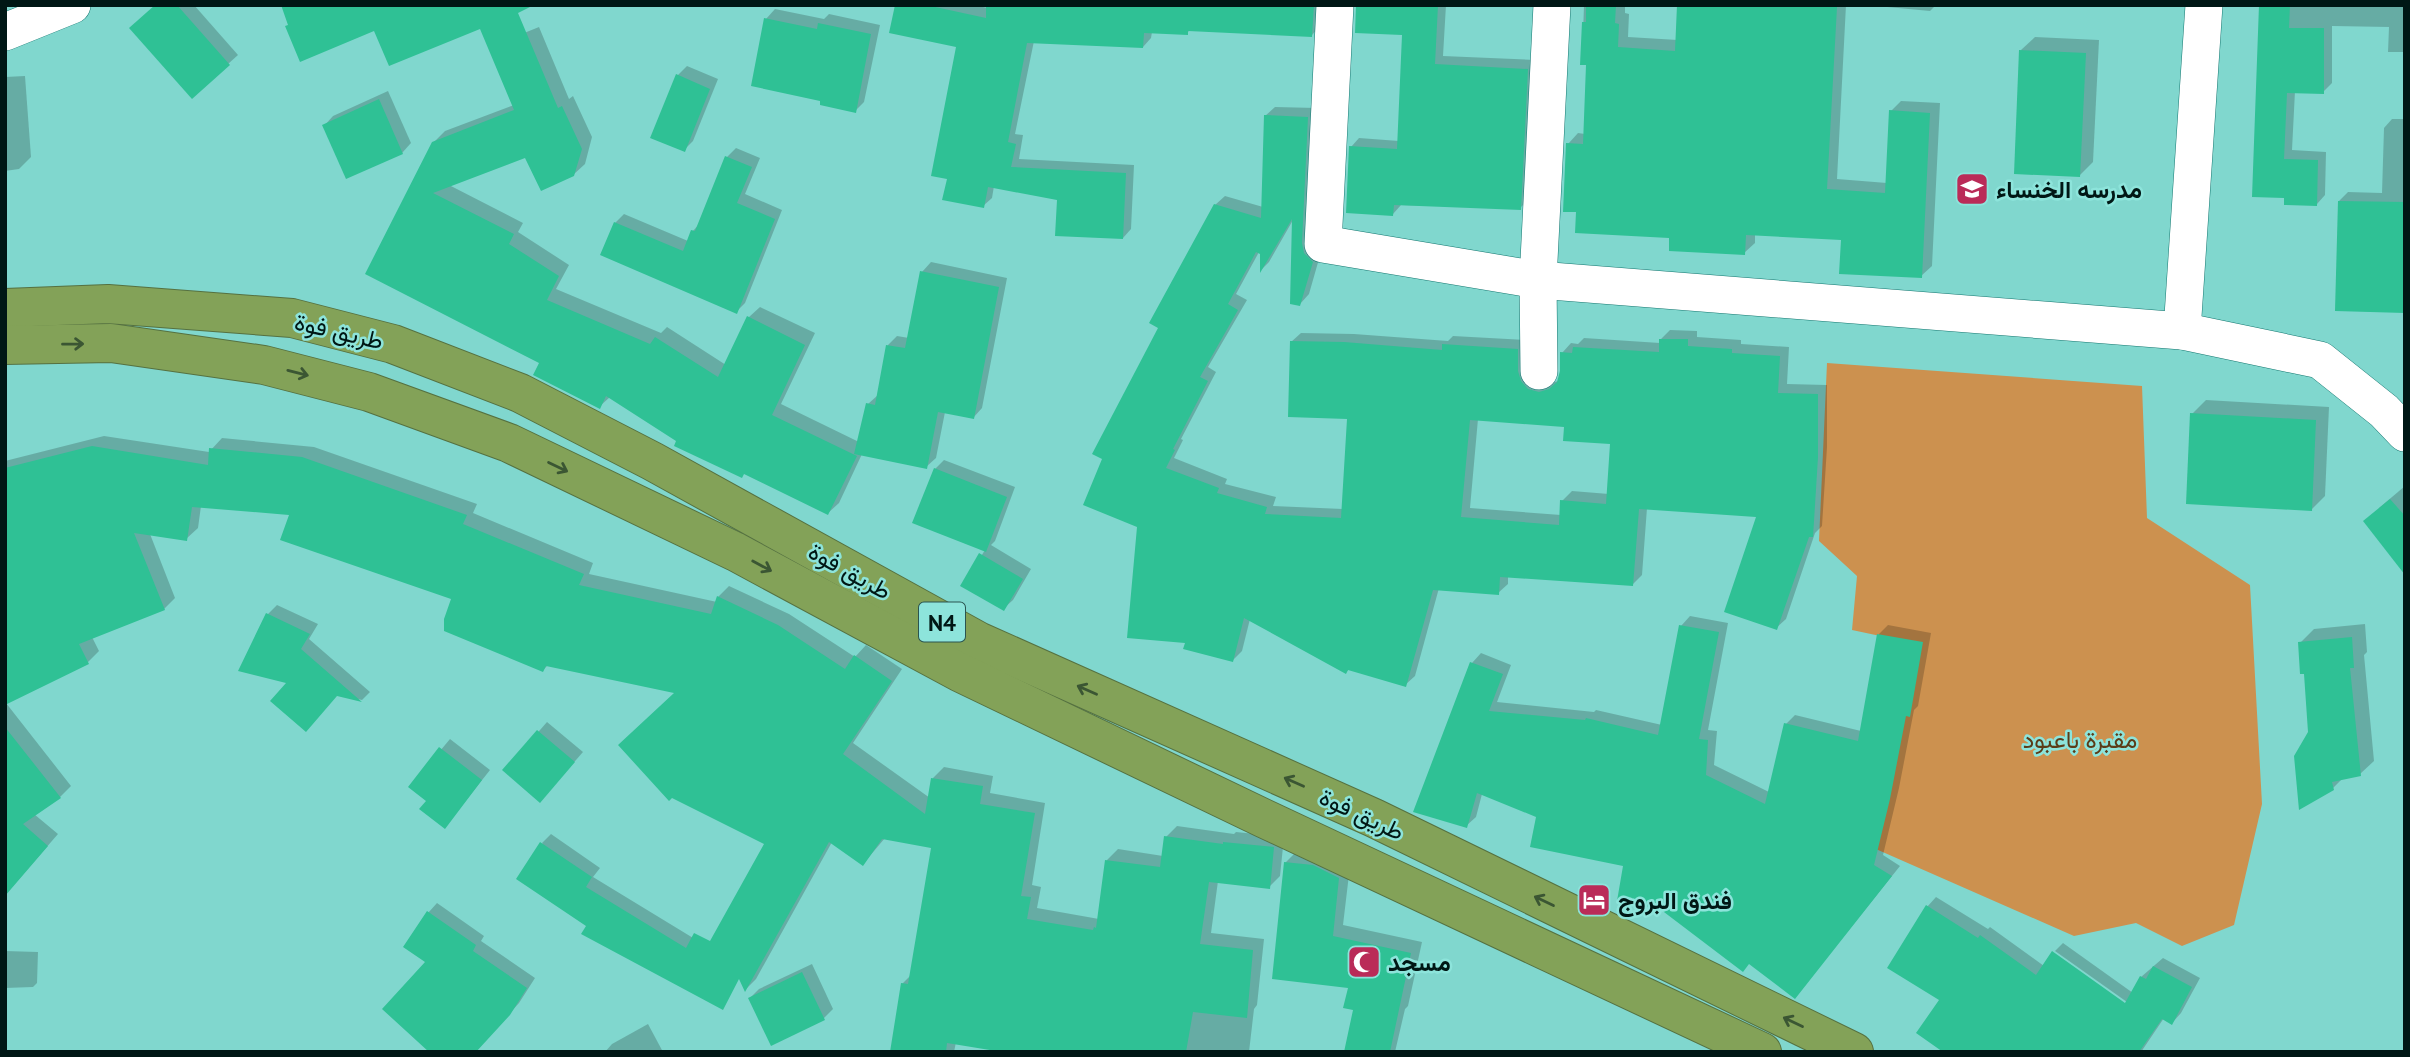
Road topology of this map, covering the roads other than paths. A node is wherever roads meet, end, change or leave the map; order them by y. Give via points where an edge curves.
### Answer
1 (72, 5) edge
2 (1335, 5) edge
3 (1552, 5) edge
4 (2204, 5) edge
5 (5, 32) edge
6 (1538, 280) junction
7 (5, 308) edge
8 (2182, 331) junction
9 (5, 345) edge
10 (1539, 371) dead end
11 (520, 393) junction
12 (2405, 432) edge
13 (509, 443) junction
14 (1762, 1052) edge
15 (1854, 1052) edge

1 - 5 street
2 - 6 street via 1323,244
3 - 6 street
4 - 8 street
6 - 8 street
6 - 10 street
7 - 11 highway, طريق فوة / N4 via 108,304 292,318 393,344
8 - 12 street via 2320,360
9 -> 13 highway, طريق فوة / N4 via 111,343 264,365 369,392
11 - 13 highway
15 -> 11 highway, طريق فوة / N4 via 1374,818 978,641
13 -> 14 highway, طريق فوة / N4 via 736,552 959,672

